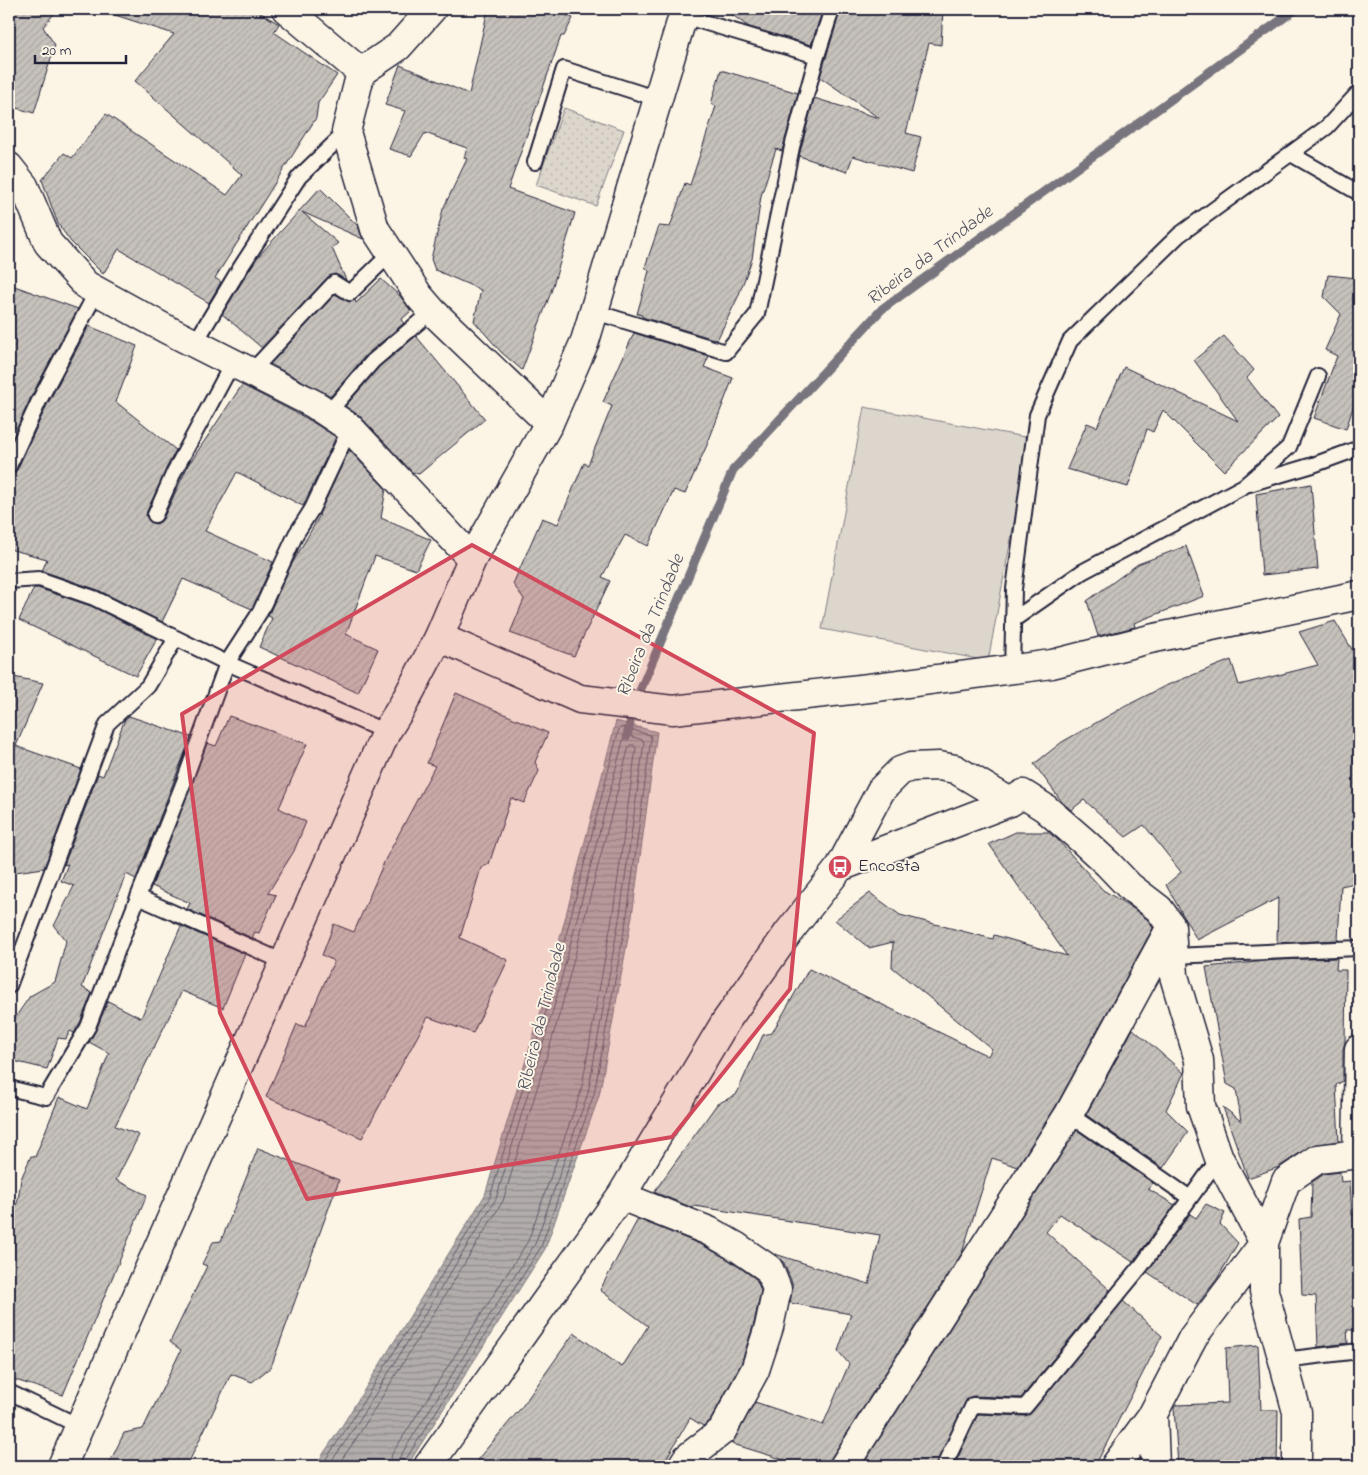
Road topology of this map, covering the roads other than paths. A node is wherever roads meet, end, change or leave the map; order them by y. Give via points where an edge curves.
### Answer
1 (432, 9) edge
2 (832, 9) edge
3 (291, 10) edge
4 (684, 12) edge
5 (817, 56) junction
6 (361, 72) junction
7 (1359, 92) edge
8 (658, 99) junction
9 (346, 132) junction
10 (1291, 154) junction
11 (535, 162) dead end
12 (9, 167) edge
13 (1359, 193) edge
14 (390, 253) junction
15 (97, 291) junction
16 (432, 311) junction
17 (595, 312) junction
18 (195, 343) junction
19 (242, 366) junction
20 (1318, 376) dead end
21 (339, 421) junction
22 (549, 423) junction
23 (1354, 450) dead end
24 (9, 466) edge
25 (1244, 486) junction
26 (155, 515) dead end
27 (472, 559) junction
28 (9, 581) edge
29 (1359, 595) edge
30 (1013, 620) junction
31 (439, 637) junction
32 (176, 638) junction
33 (227, 663) junction
34 (1012, 669) junction
35 (386, 732) junction
36 (1010, 802) junction
37 (840, 866) junction
38 (138, 897) junction
39 (1172, 926) junction
40 (1359, 948) edge
41 (1173, 956) junction
42 (284, 962) junction
43 (9, 986) edge
44 (1359, 1049) edge
45 (9, 1088) edge
46 (1069, 1114) junction
47 (1358, 1154) edge
48 (1219, 1158) junction
49 (621, 1196) junction
50 (1190, 1198) junction
51 (1264, 1243) junction
52 (1359, 1351) edge
53 (1283, 1360) junction
54 (9, 1392) edge
55 (1153, 1414) junction
56 (79, 1426) junction
57 (62, 1466) edge
58 (428, 1466) edge
59 (682, 1466) edge
60 (844, 1466) edge
61 (944, 1466) edge
62 (1115, 1466) edge
63 (1155, 1466) edge
64 (1297, 1466) edge

1 - 6 street via 398,47
2 - 5 lane
3 - 6 street
4 - 5 lane
4 - 8 street
5 - 17 lane via 792,147 757,314 726,352
6 - 9 street
7 - 10 lane via 1326,127
8 - 11 lane via 564,69
8 - 17 street
9 - 14 street via 375,230
9 - 18 lane via 299,177
10 - 13 lane
10 - 30 lane via 1179,235 1070,341 1037,416 1014,589
12 - 15 street via 24,186 48,243 86,285
14 - 16 street
14 - 19 lane via 350,293 334,283
15 - 18 street
15 - 24 lane
16 - 21 lane via 373,361
16 - 22 street
17 - 22 street
18 - 19 street
19 - 21 street
19 - 26 lane via 174,472
20 - 25 lane via 1289,447
21 - 27 street
21 - 33 lane via 312,509 296,534 260,612
22 - 27 street
23 - 25 lane
25 - 30 lane via 1082,572
27 - 31 street
28 - 32 lane via 38,579 94,598
29 - 34 street via 1150,639 1052,664
30 - 34 lane
31 - 34 street via 580,699 673,710
31 - 35 street
32 - 33 lane
32 - 43 lane via 148,686 107,724
33 - 35 lane
33 - 38 lane
35 - 42 street
36 - 37 street
36 - 37 street via 955,769 911,767 900,771 881,790
36 - 39 street via 1024,794 1045,808 1129,886 1159,909
37 - 49 street via 726,1021
38 - 42 lane
38 - 45 lane via 88,1027 46,1097
39 - 41 street
39 - 46 street
40 - 41 lane
41 - 48 street via 1174,976 1199,1060 1201,1106
42 - 56 street
44 - 47 street
46 - 50 lane
46 - 60 street
47 - 51 street via 1318,1159 1286,1181
48 - 50 lane
48 - 51 street
49 - 58 street
49 - 59 street via 709,1231 736,1247 769,1269 777,1289 755,1370 722,1432
50 - 61 lane via 1142,1265 1025,1407 973,1405
51 - 53 street via 1264,1291
51 - 55 street via 1193,1337
52 - 53 lane
53 - 64 street via 1297,1412
54 - 56 lane
55 - 62 street
55 - 63 street
56 - 57 street

